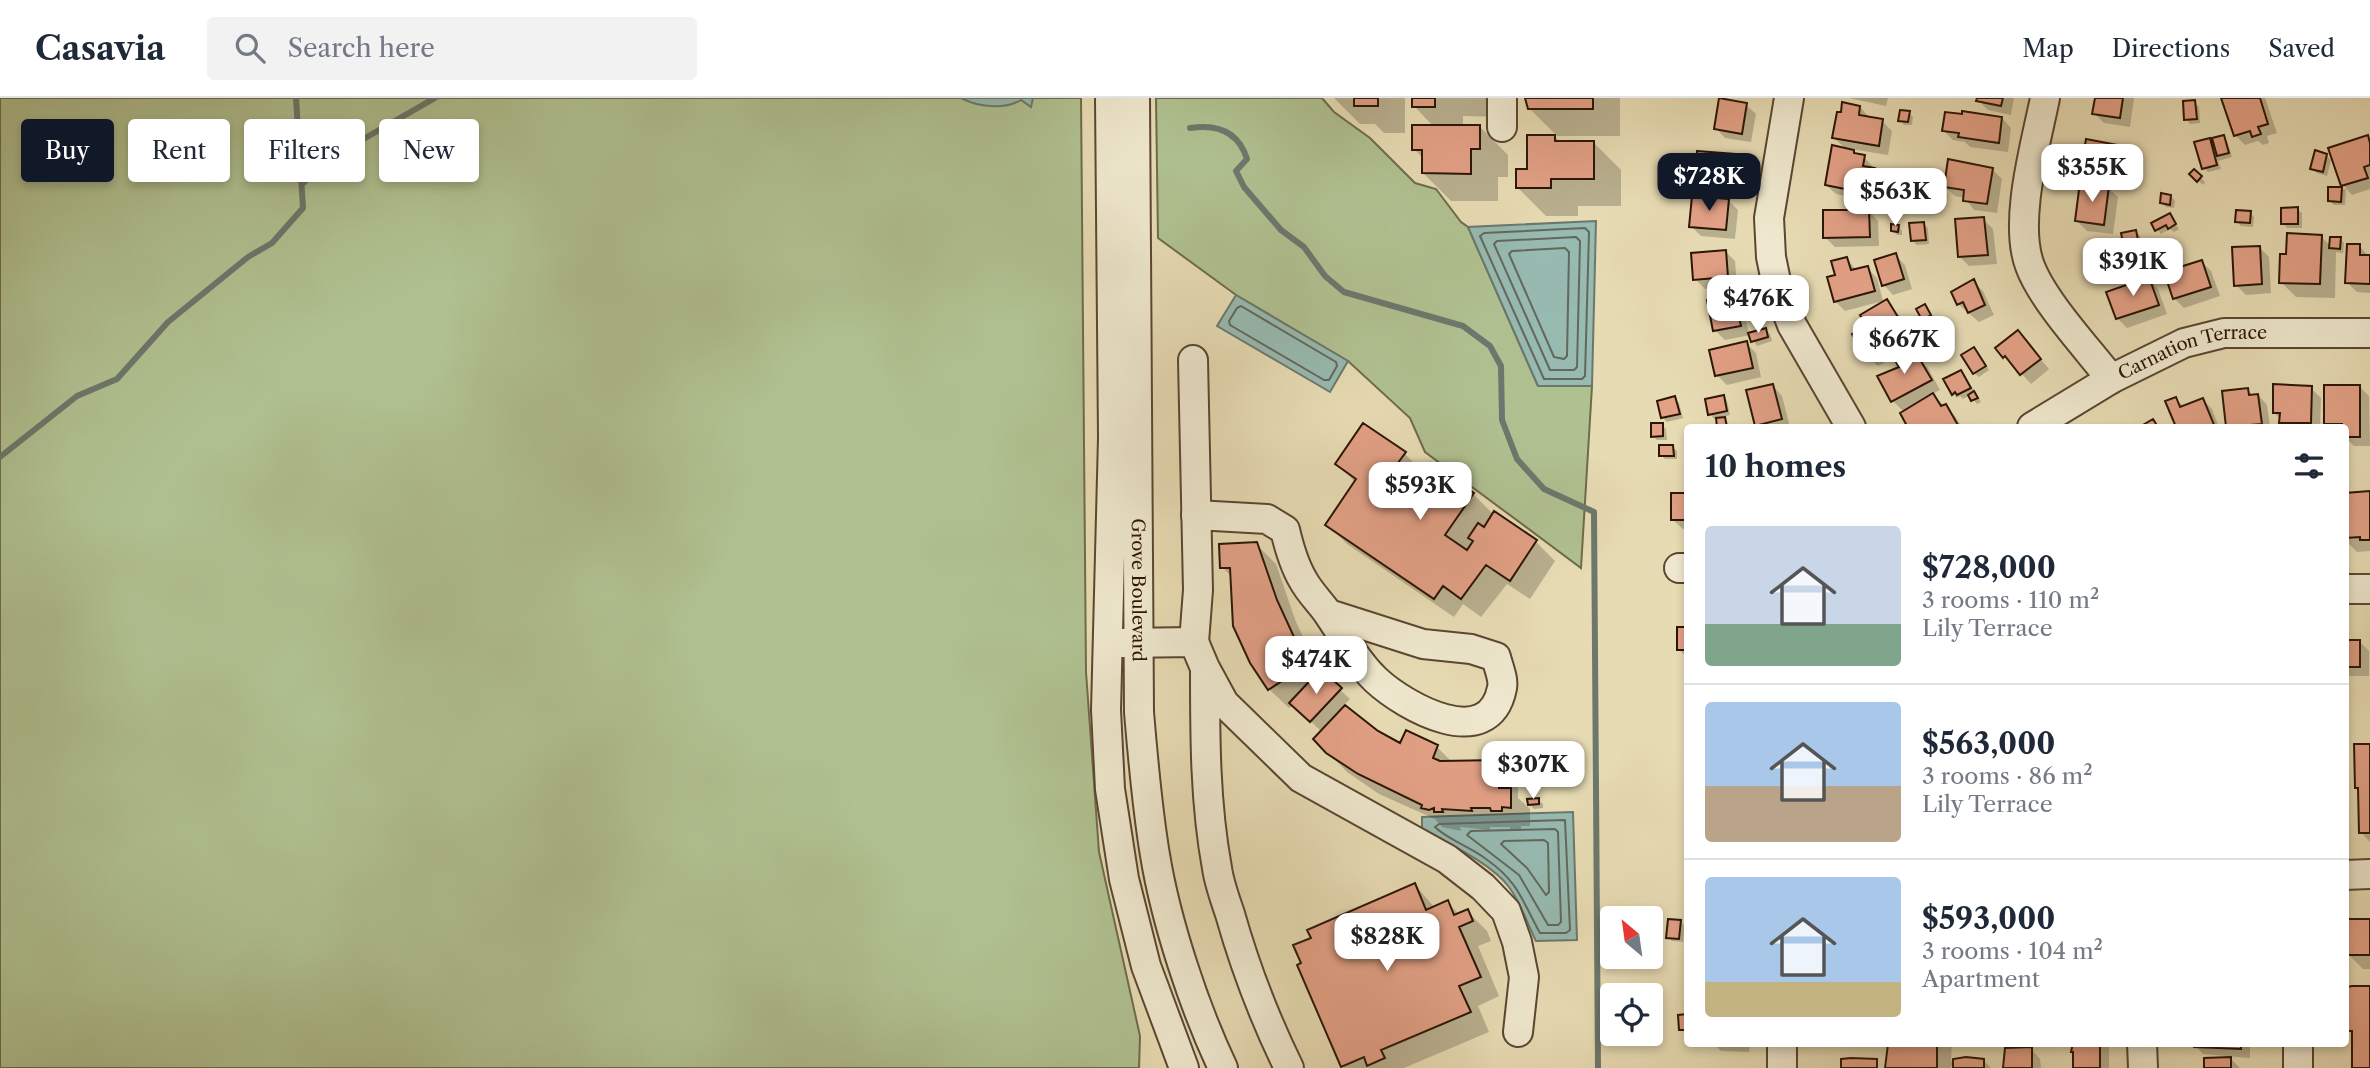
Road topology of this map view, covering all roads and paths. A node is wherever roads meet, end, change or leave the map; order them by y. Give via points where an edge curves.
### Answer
1 (1110, 98) edge
2 (1135, 98) edge
3 (1502, 98) edge
4 (1789, 98) edge
5 (2045, 98) edge
6 (1502, 127) dead end
7 (2370, 333) edge
8 (1193, 360) dead end
9 (2111, 379) junction
10 (1849, 424) edge
11 (2037, 424) edge
12 (1196, 515) junction
13 (2349, 589) edge
14 (2370, 589) edge
15 (1329, 614) junction
16 (1194, 642) junction
17 (1108, 643) junction
18 (1139, 644) junction
19 (1205, 668) junction
20 (2349, 874) edge
21 (2370, 874) edge
22 (1518, 1032) dead end
23 (1782, 1047) edge
24 (2143, 1047) edge
25 (2298, 1047) edge
26 (1184, 1068) edge
27 (1223, 1068) edge
28 (1289, 1068) edge
29 (1782, 1068) edge
30 (2143, 1068) edge
31 (2298, 1068) edge

1 - 17 street, Grove Boulevard via 1113,438
2 - 18 street, Grove Boulevard
3 - 6 street
4 - 10 street via 1769,218 1771,257 1793,325
5 - 9 street via 2026,190 2024,232 2029,266 2050,302
7 - 9 street, Carnation Terrace via 2224,333 2184,343
8 - 12 street
9 - 11 street, Carnation Terrace
12 - 15 street via 1267,519 1285,530 1303,581
12 - 16 street
13 - 14 street
15 - 15 street via 1348,647 1403,702 1442,719 1476,722 1493,712 1503,686 1496,657 1423,644
16 - 18 street
16 - 19 street
17 - 18 street
17 - 26 street, Grove Boulevard via 1107,748 1124,879 1146,967
18 - 27 street, Grove Boulevard via 1140,725 1155,858 1194,997
19 - 22 street via 1224,703 1301,778 1447,859 1506,911 1524,977
19 - 28 street via 1209,803 1217,870 1239,946
20 - 21 street
23 - 29 street
24 - 30 street
25 - 31 street

